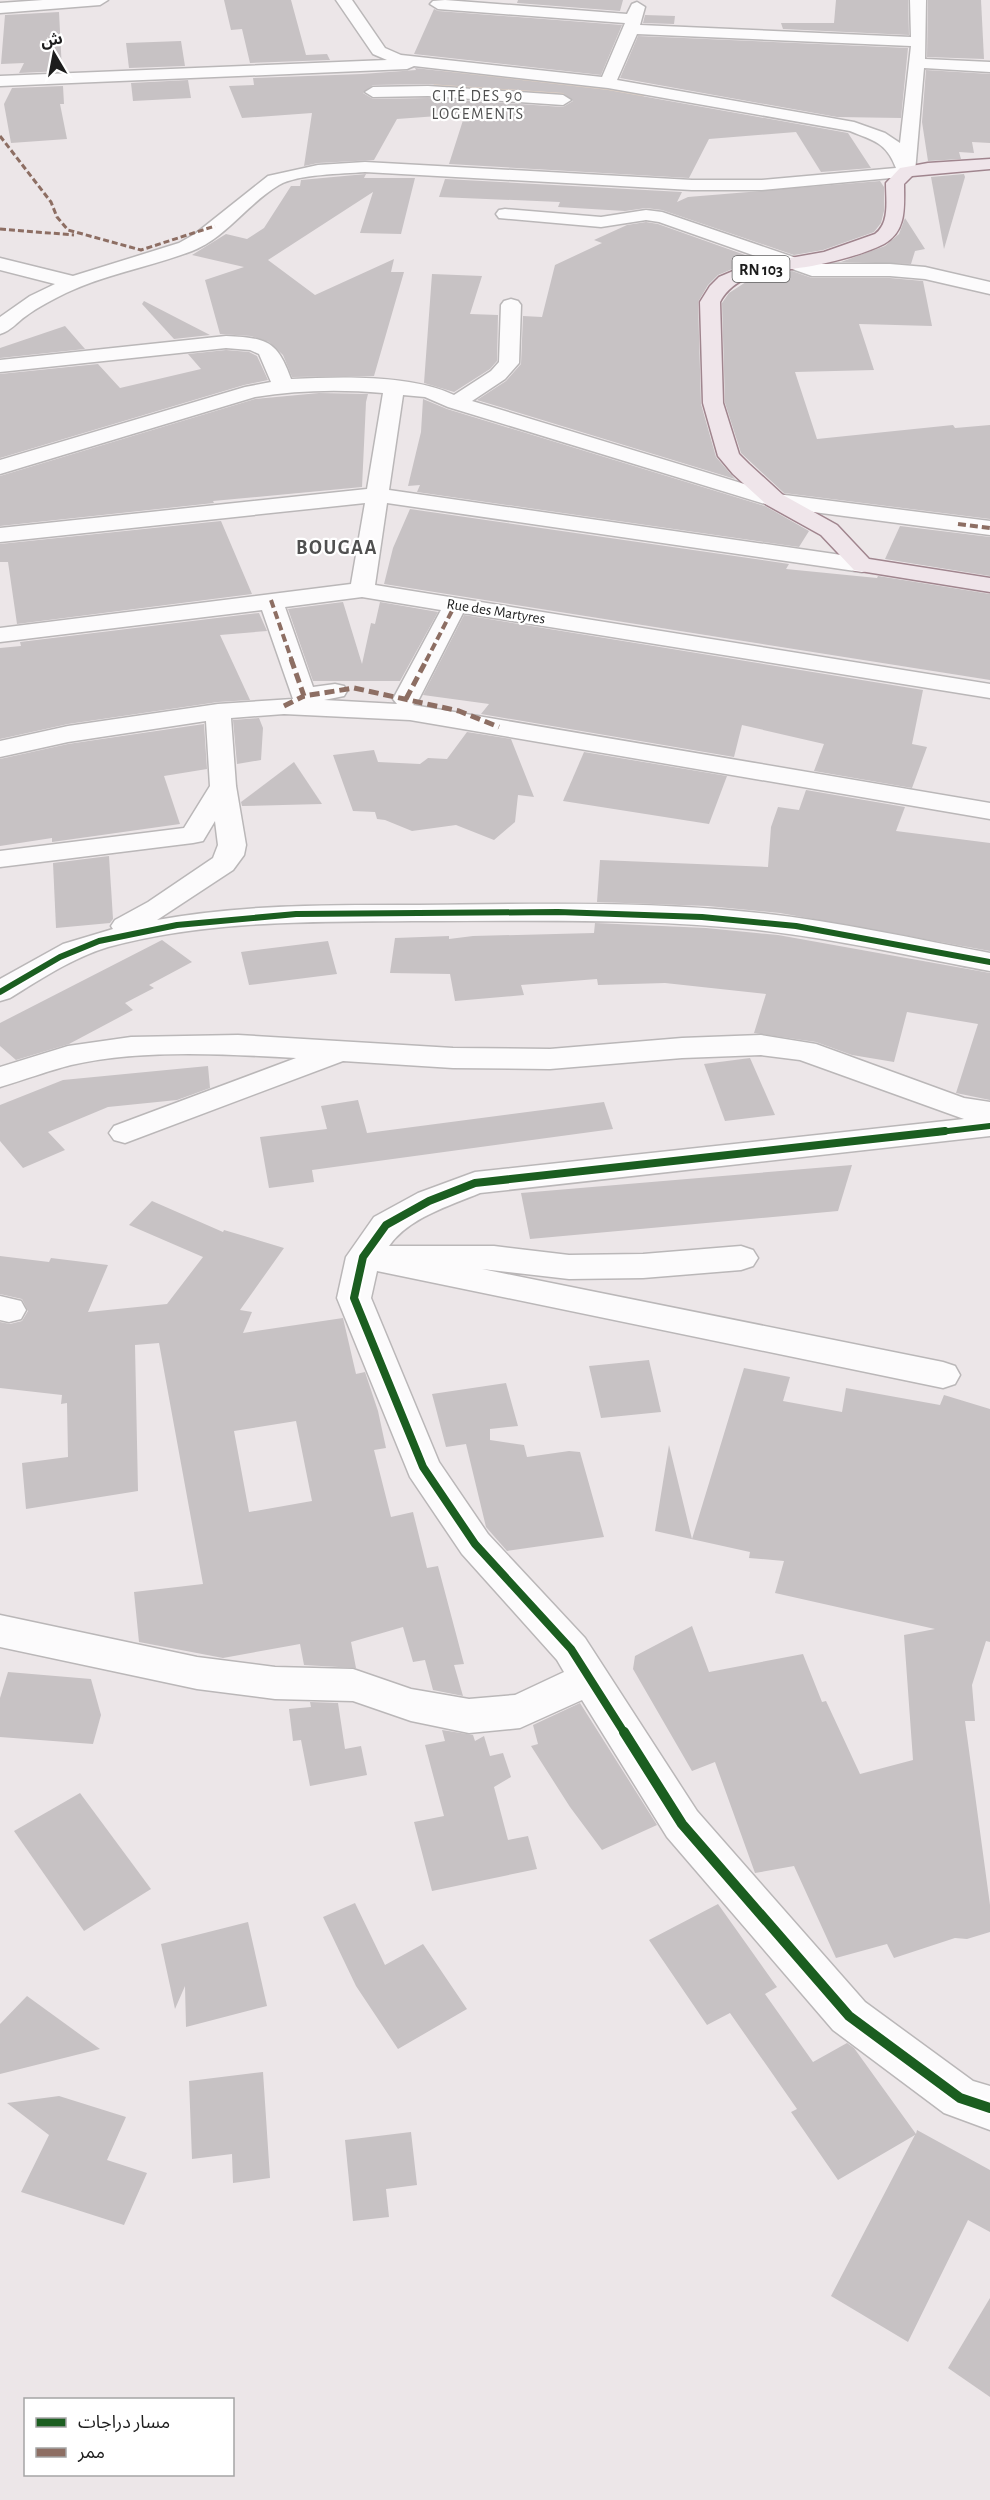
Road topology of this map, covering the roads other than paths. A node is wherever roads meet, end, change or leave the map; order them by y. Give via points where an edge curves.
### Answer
1 (100, 0) edge
2 (344, 0) edge
3 (639, 0) edge
4 (918, 0) edge
5 (438, 4) dead end
6 (0, 8) edge
7 (632, 24) junction
8 (919, 42) junction
9 (917, 63) junction
10 (424, 64) junction
11 (990, 67) edge
12 (0, 81) edge
13 (608, 83) junction
14 (373, 92) dead end
15 (675, 94) junction
16 (584, 102) dead end
17 (635, 105) dead end
18 (990, 164) edge
19 (906, 172) junction
20 (505, 214) dead end
21 (0, 264) edge
22 (792, 264) junction
23 (76, 283) junction
24 (990, 288) edge
25 (511, 305) dead end
26 (0, 328) edge
27 (0, 366) edge
28 (283, 386) junction
29 (393, 387) junction
30 (455, 403) junction
31 (0, 467) edge
32 (375, 495) junction
33 (775, 500) junction
34 (990, 528) edge
35 (0, 535) edge
36 (862, 565) junction
37 (990, 585) edge
38 (362, 590) junction
39 (271, 600) junction
40 (455, 604) junction
41 (0, 635) edge
42 (990, 691) edge
43 (406, 699) junction
44 (294, 701) junction
45 (218, 712) junction
46 (499, 727) junction
47 (0, 749) edge
48 (224, 786) junction
49 (990, 811) edge
50 (0, 860) edge
51 (98, 941) junction
52 (990, 962) edge
53 (0, 992) edge
54 (343, 1051) junction
55 (0, 1077) edge
56 (990, 1112) edge
57 (990, 1126) edge
58 (125, 1133) dead end
59 (363, 1257) junction
60 (741, 1258) dead end
61 (944, 1375) dead end
62 (0, 1631) edge
63 (590, 1678) junction
64 (990, 2108) edge

1 - 6 street
2 - 10 street via 379,51
3 - 7 street
4 - 8 street
5 - 7 street
7 - 8 street
7 - 13 street
8 - 9 street
9 - 11 street
9 - 19 street
10 - 12 street
10 - 13 street
13 - 15 street
14 - 16 street via 438,92
15 - 17 street via 656,103
15 - 19 street via 854,126 897,148
18 - 19 main road
19 - 22 main road, RN 103 via 895,183 894,217 890,230 881,239 832,256
19 - 23 street via 762,184 692,185 365,167 318,170 274,180 186,247
20 - 22 street via 601,222 646,215 662,217
21 - 23 street
22 - 24 street via 812,270 925,273
22 - 33 main road, RN 103 via 751,270 729,280 713,292 710,302 713,403 729,456
23 - 26 street via 27,305
25 - 30 street via 509,363 498,375
27 - 28 street via 254,342 271,353
28 - 29 street via 344,383
28 - 31 street via 252,391
29 - 30 street via 429,391
29 - 32 street
30 - 33 street
32 - 35 street
32 - 36 street
32 - 38 street
33 - 34 street
33 - 36 main road, RN 103 via 829,530
36 - 37 main road
38 - 39 street, Rue des Martyres
38 - 40 street, Rue des Martyres
39 - 41 street, Rue des Martyres
39 - 44 street
40 - 42 street, Rue des Martyres
40 - 43 street
43 - 44 street via 354,688
43 - 46 street via 459,711
44 - 45 street
44 - 46 street via 410,712
45 - 47 street via 68,734
45 - 48 street
46 - 49 street
48 - 50 street via 193,835
48 - 51 street via 232,845 223,864 158,908
51 - 52 street via 211,919 554,912 695,917 795,926
51 - 53 street via 53,960
54 - 55 street via 238,1045 131,1047 68,1056
54 - 56 street via 550,1059 761,1045 806,1051 960,1108
54 - 58 street
57 - 59 street via 475,1183 386,1225
59 - 60 street via 494,1258 569,1268
59 - 61 street
59 - 63 street via 354,1298 423,1467 475,1544 571,1649
62 - 63 street via 197,1673 275,1683 353,1685 411,1705 469,1716 520,1711
63 - 64 street via 682,1824 849,2016 960,2098

